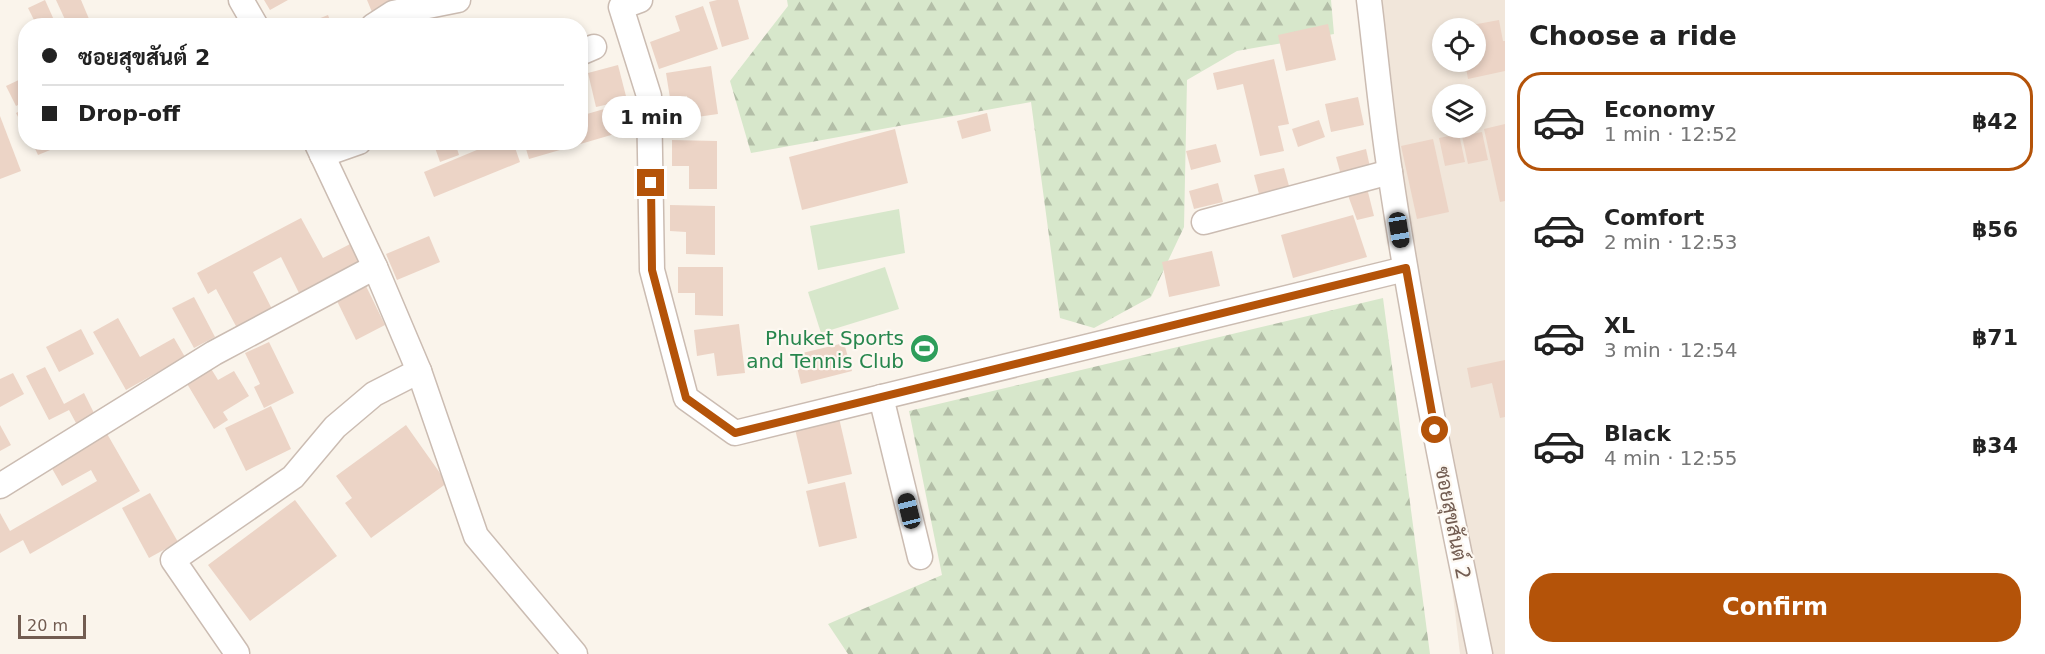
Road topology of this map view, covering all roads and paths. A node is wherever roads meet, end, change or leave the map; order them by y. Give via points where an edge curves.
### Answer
1 (241, 0) edge
2 (458, 0) edge
3 (640, 0) edge
4 (1369, 0) edge
5 (251, 18) edge
6 (386, 18) edge
7 (319, 150) edge
8 (1390, 172) junction
9 (1204, 222) dead end
10 (375, 267) junction
11 (1406, 268) junction
12 (419, 371) junction
13 (881, 397) junction
14 (0, 486) edge
15 (920, 557) dead end
16 (237, 653) edge
17 (575, 654) edge
18 (1480, 654) edge

1 - 5 street
2 - 6 street via 393,13
3 - 13 street via 621,7 649,96 652,270 686,398 735,433
4 - 8 street, ซอยสุขสันต์ 2
7 - 10 street
8 - 9 street
8 - 11 street, ซอยสุขสันต์ 2
10 - 12 street
10 - 14 street via 214,353
11 - 13 street
11 - 18 street, ซอยสุขสันต์ 2
12 - 16 street via 374,394 335,427 293,477 173,560
12 - 17 street via 476,536
13 - 15 street

